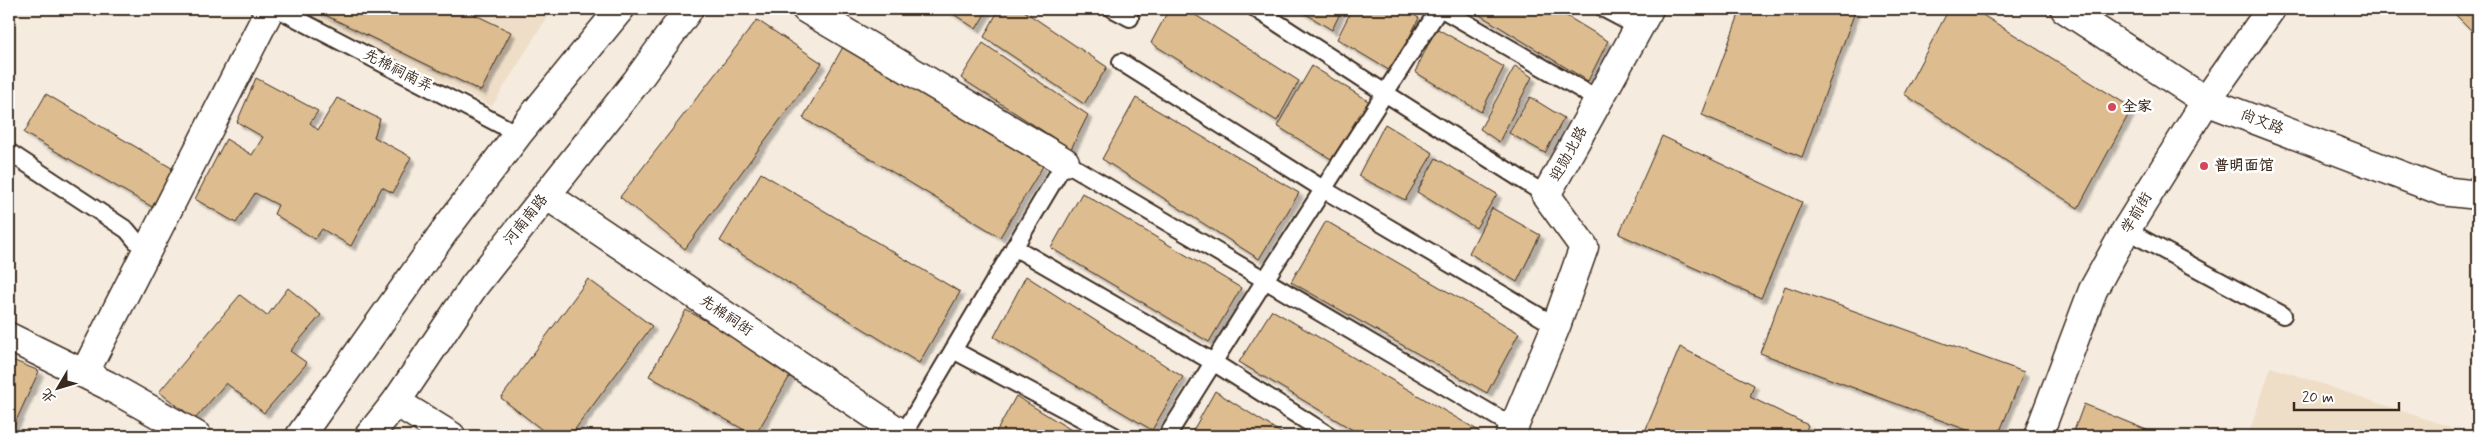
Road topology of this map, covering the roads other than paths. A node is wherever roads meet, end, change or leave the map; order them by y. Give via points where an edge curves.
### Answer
1 (270, 9) edge
2 (278, 9) edge
3 (620, 9) edge
4 (690, 9) edge
5 (806, 9) edge
6 (1113, 9) edge
7 (1256, 9) edge
8 (1441, 9) edge
9 (1604, 9) edge
10 (2065, 9) edge
11 (2271, 9) edge
12 (1130, 18) dead end
13 (1643, 18) edge
14 (1121, 62) dead end
15 (1385, 93) junction
16 (2206, 101) junction
17 (1598, 102) junction
18 (518, 134) junction
19 (9, 152) edge
20 (1065, 162) junction
21 (1323, 189) junction
22 (546, 195) junction
23 (1546, 195) junction
24 (2478, 195) edge
25 (2126, 230) junction
26 (1014, 247) junction
27 (146, 253) junction
28 (1265, 280) junction
29 (2282, 315) dead end
30 (1556, 326) junction
31 (9, 337) edge
32 (953, 350) junction
33 (1213, 362) junction
34 (84, 374) junction
35 (396, 402) junction
36 (1512, 432) edge
37 (197, 436) edge
38 (300, 436) edge
39 (369, 436) edge
40 (450, 436) edge
41 (903, 436) edge
42 (1115, 436) edge
43 (1167, 436) edge
44 (1330, 436) edge
45 (2038, 436) edge

1 - 27 street
2 - 18 lane, 先棉祠南弄
3 - 18 street
4 - 22 street, 河南南路
5 - 20 street
6 - 12 lane
7 - 15 lane
8 - 15 lane
8 - 17 lane
9 - 13 lane
10 - 16 street, 尚文路
11 - 16 street, 学前街
13 - 17 street, 迎勋北路
14 - 21 lane
15 - 21 lane
15 - 23 lane
16 - 24 street, 尚文路 via 2442,191
16 - 25 street, 学前街
17 - 23 street, 迎勋北路
18 - 38 street via 448,226
19 - 27 lane via 127,230
20 - 26 lane
20 - 28 lane
21 - 28 lane
21 - 30 lane
22 - 35 street, 河南南路 via 474,286
22 - 41 street, 先棉祠街
23 - 30 street, 迎勋北路 via 1584,247
25 - 29 lane
25 - 45 street, 学前街 via 2094,290
26 - 32 lane
26 - 33 lane
27 - 34 street
28 - 33 lane
28 - 36 lane
30 - 36 street, 迎勋北路
31 - 34 street
32 - 41 lane
32 - 42 lane
33 - 43 lane
33 - 44 lane
34 - 37 street
35 - 39 street, 河南南路
35 - 40 street

